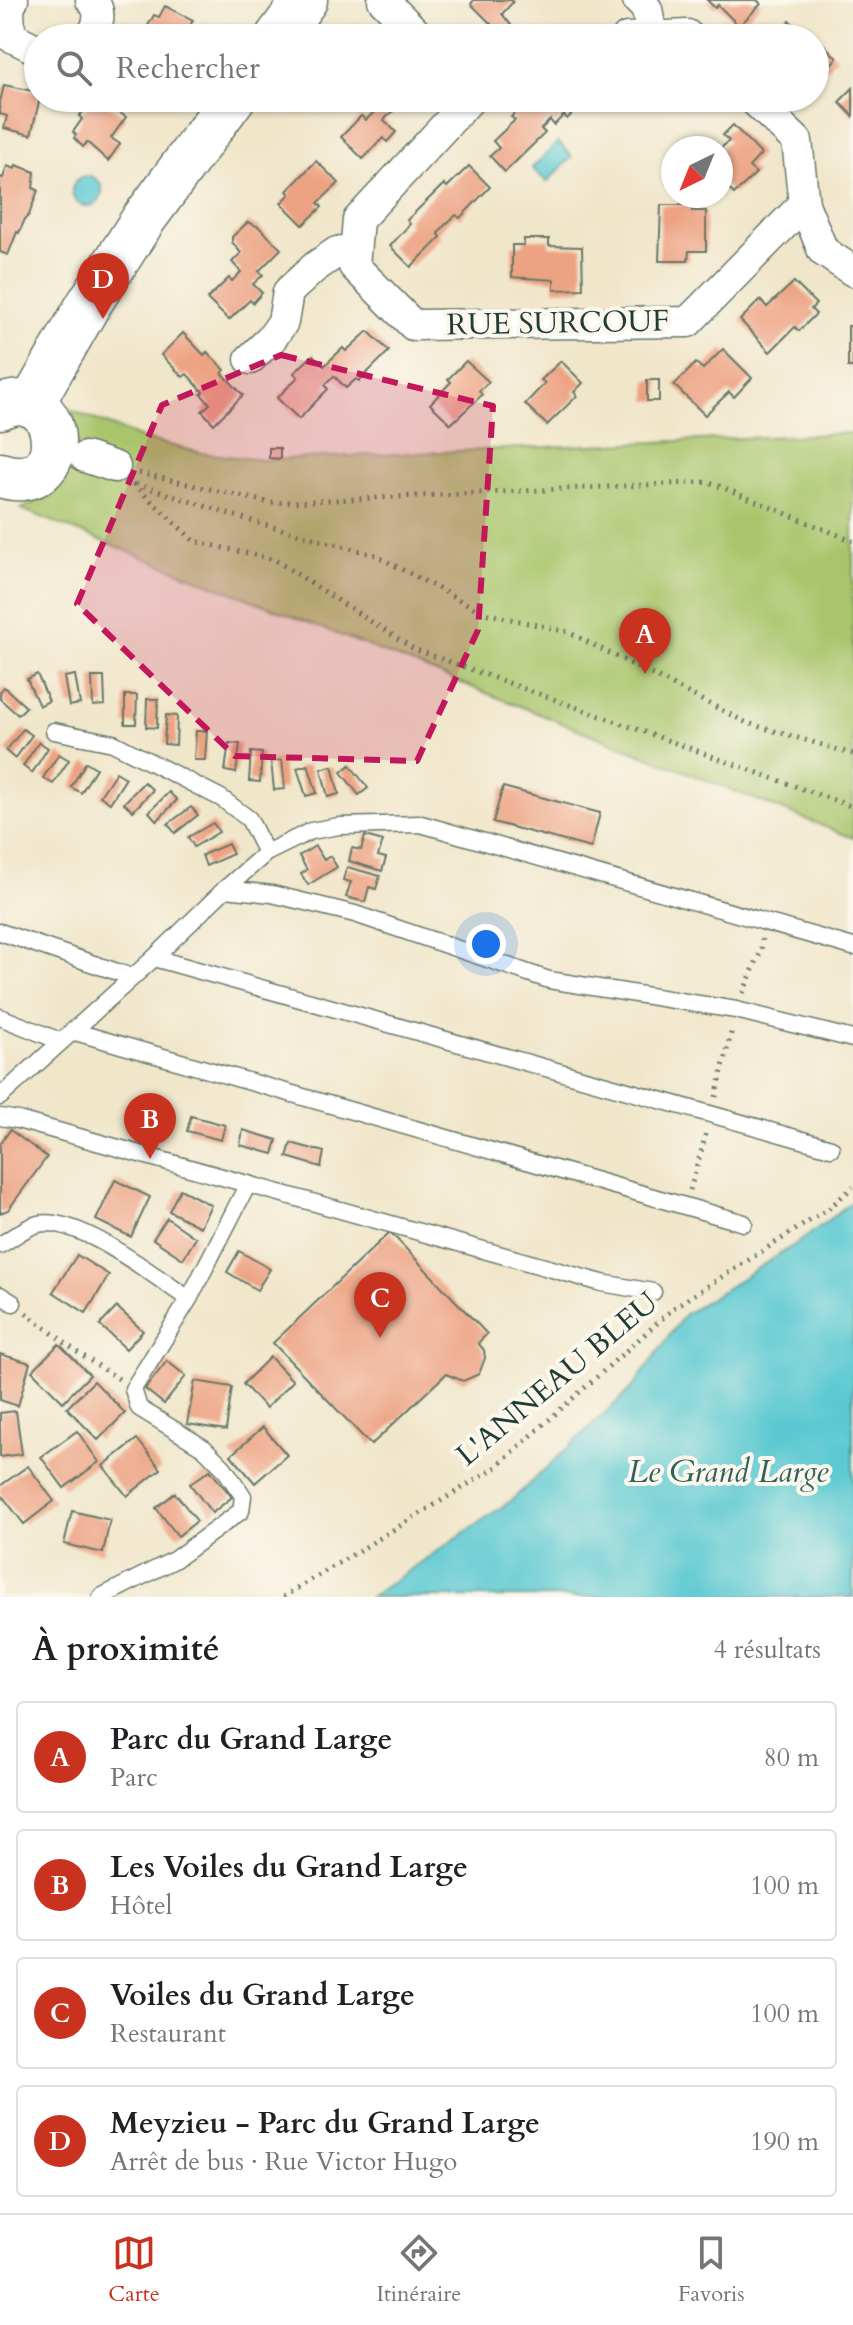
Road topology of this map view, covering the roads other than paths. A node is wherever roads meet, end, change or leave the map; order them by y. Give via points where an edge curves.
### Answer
1 (13, 0) edge
2 (91, 0) edge
3 (305, 0) edge
4 (383, 0) edge
5 (638, 0) edge
6 (96, 24) edge
7 (287, 24) edge
8 (407, 24) edge
9 (650, 24) edge
10 (5, 40) edge
11 (223, 112) edge
12 (458, 112) edge
13 (767, 112) edge
14 (804, 204) junction
15 (355, 249) junction
16 (853, 271) edge
17 (250, 359) dead end
18 (15, 406) edge
19 (85, 457) dead end
20 (0, 475) edge
21 (123, 475) road end
22 (54, 731) dead end
23 (266, 853) junction
24 (225, 889) junction
25 (0, 932) edge
26 (853, 947) edge
27 (154, 958) junction
28 (132, 977) junction
29 (0, 1017) edge
30 (66, 1036) junction
31 (853, 1039) edge
32 (0, 1097) edge
33 (0, 1117) edge
34 (831, 1148) dead end
35 (248, 1184) junction
36 (744, 1223) dead end
37 (0, 1245) edge
38 (653, 1292) dead end
39 (189, 1299) junction
40 (101, 1597) edge

1 - 10 street
2 - 6 street via 96,4
3 - 7 street
4 - 8 street
5 - 9 street via 647,9
11 - 18 street
12 - 15 street via 358,220
13 - 14 street via 797,141
14 - 15 street, RUE SURCOUF via 688,322 413,325 354,266
14 - 16 street via 823,251
15 - 17 street via 337,252 288,292 283,322
18 - 20 street via 41,412 54,432 55,445 52,457 35,474
19 - 21 street
22 - 23 lane via 113,743 221,798 249,819
23 - 24 lane
23 - 26 lane via 311,831 421,824
24 - 27 lane
24 - 31 lane via 355,914 549,980 736,1010
25 - 28 lane
27 - 28 lane
27 - 34 lane
28 - 30 lane
29 - 30 lane
30 - 32 lane
30 - 36 lane
33 - 35 lane
35 - 38 lane via 602,1283
35 - 39 lane
37 - 39 lane via 36,1225 58,1223 87,1233
39 - 40 lane via 133,1389 139,1408 204,1448 224,1468 243,1496 241,1511 174,1560

